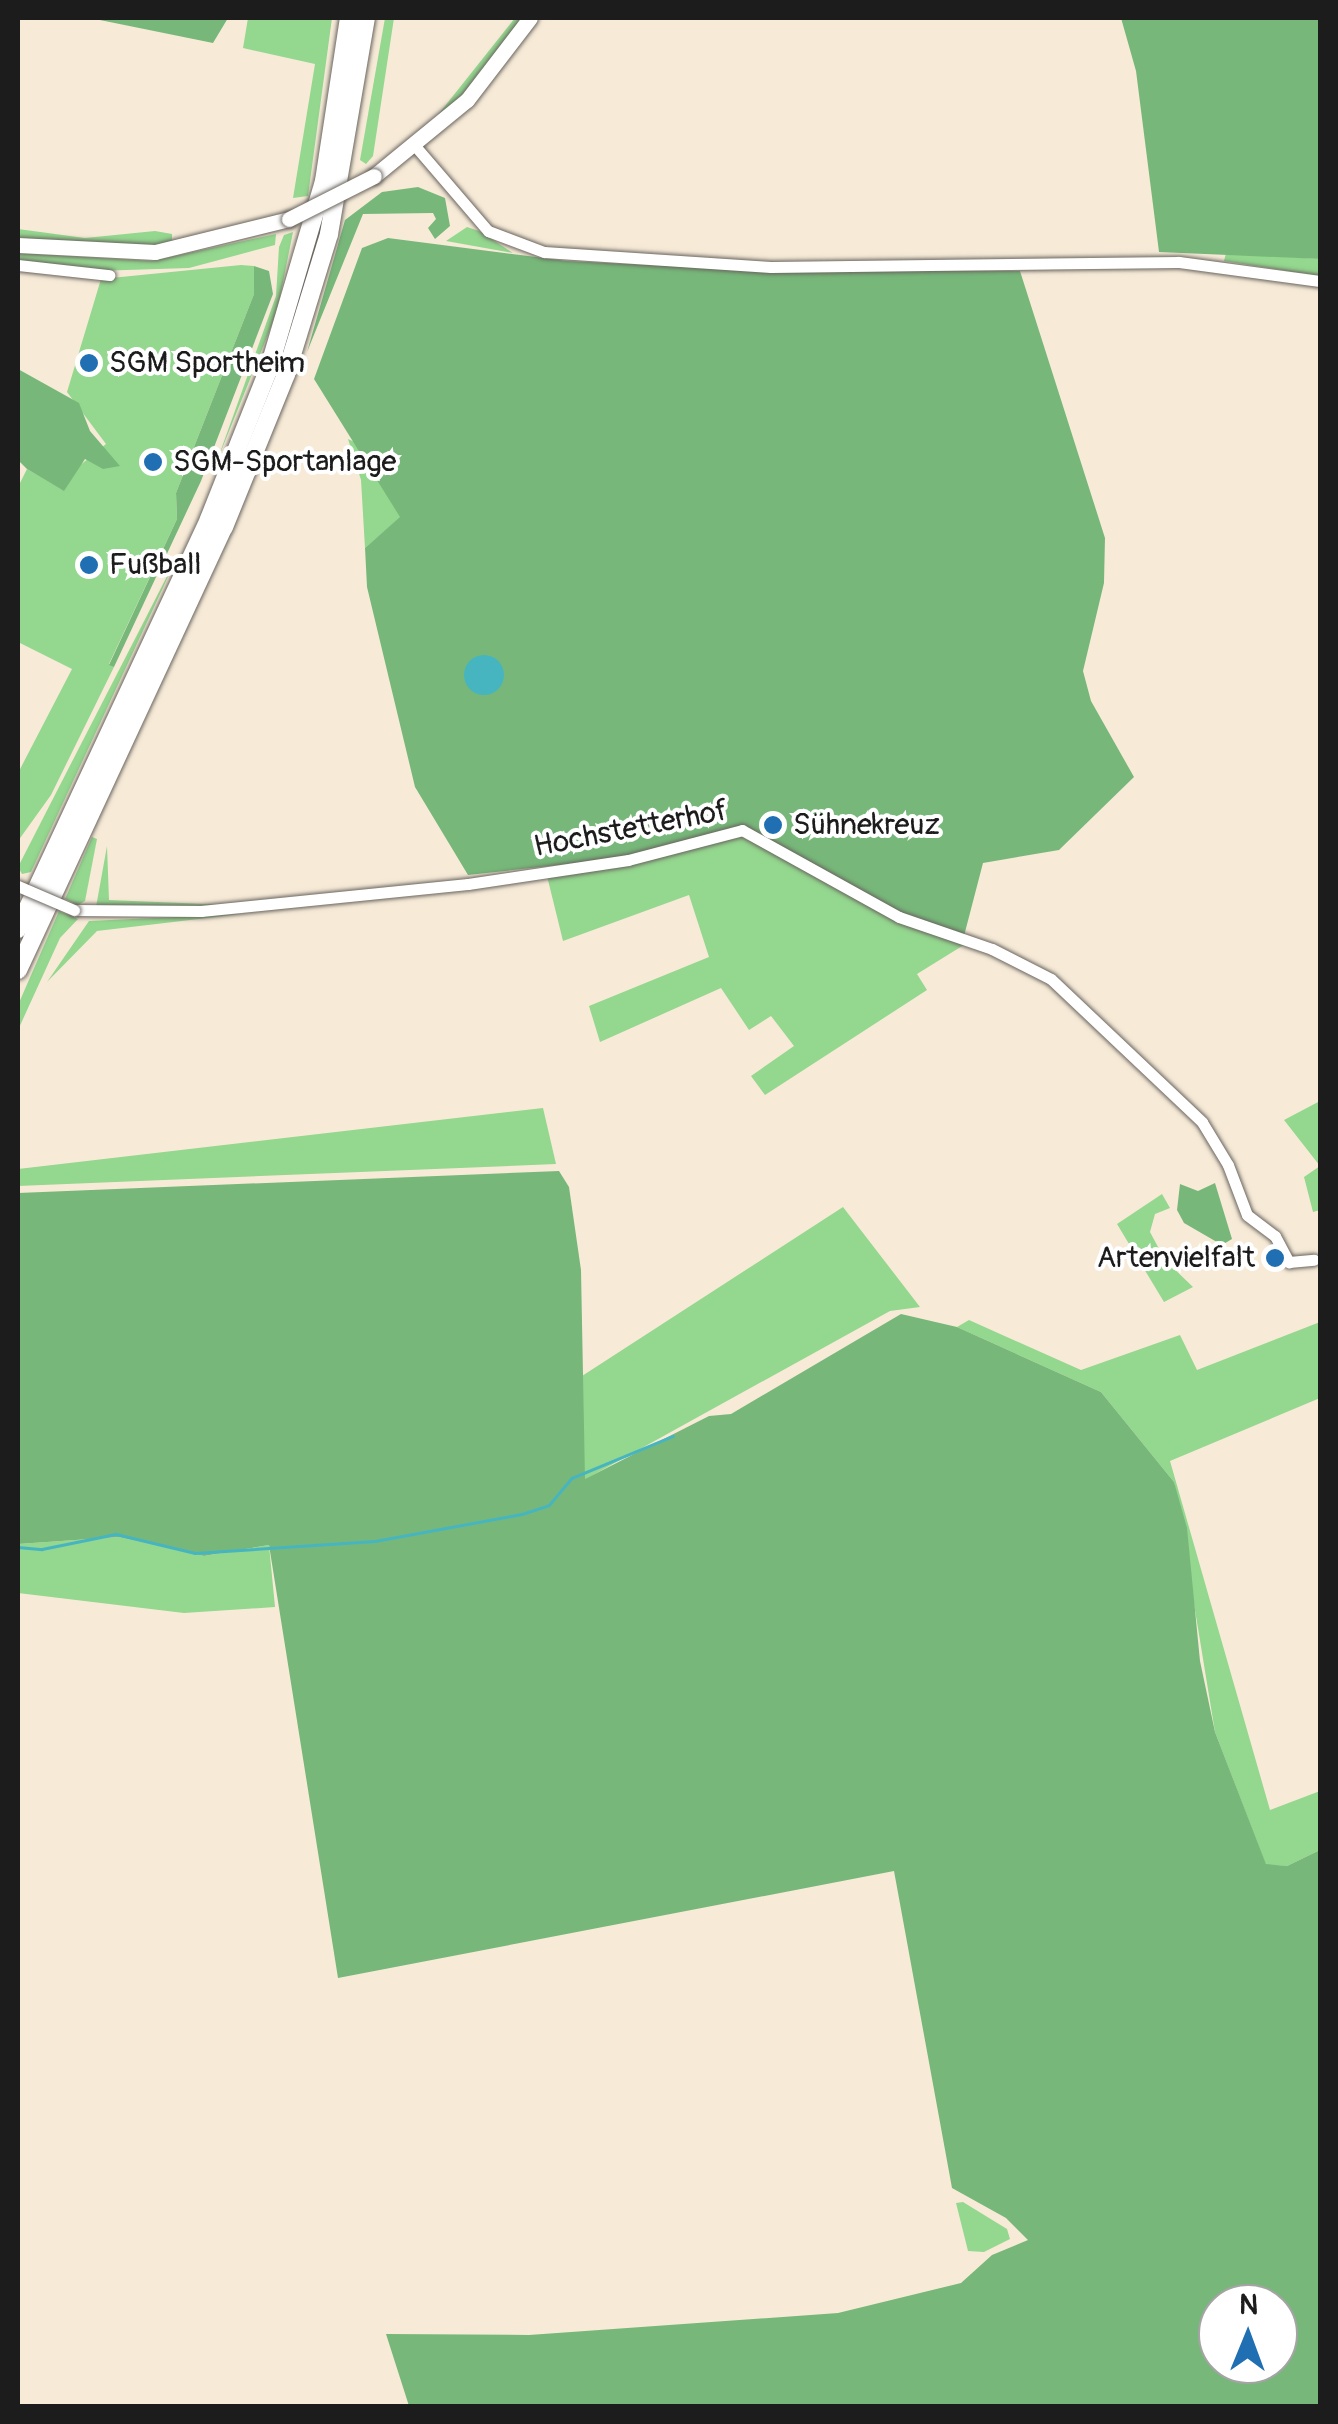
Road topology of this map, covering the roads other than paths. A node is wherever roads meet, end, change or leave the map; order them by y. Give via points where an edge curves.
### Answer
1 (349, 18) edge
2 (366, 18) edge
3 (530, 18) edge
4 (416, 148) junction
5 (18, 245) edge
6 (18, 265) edge
7 (109, 276) dead end
8 (1320, 281) edge
9 (18, 886) edge
10 (18, 930) edge
11 (18, 970) edge
12 (1314, 1260) dead end

1 - 10 highway via 324,180 269,368 209,519
2 - 11 highway via 336,200 286,374 224,526
3 - 4 main road via 467,100
4 - 5 main road, bridge via 289,219 156,252 70,253
4 - 8 street via 488,231 544,252 771,267 1180,262
6 - 7 street
9 - 12 street, Hochstetterhof, bridge via 80,912 202,911 468,884 628,860 742,830 899,917 992,949 1051,979 1202,1122 1228,1165 1246,1215 1275,1236 1289,1262

